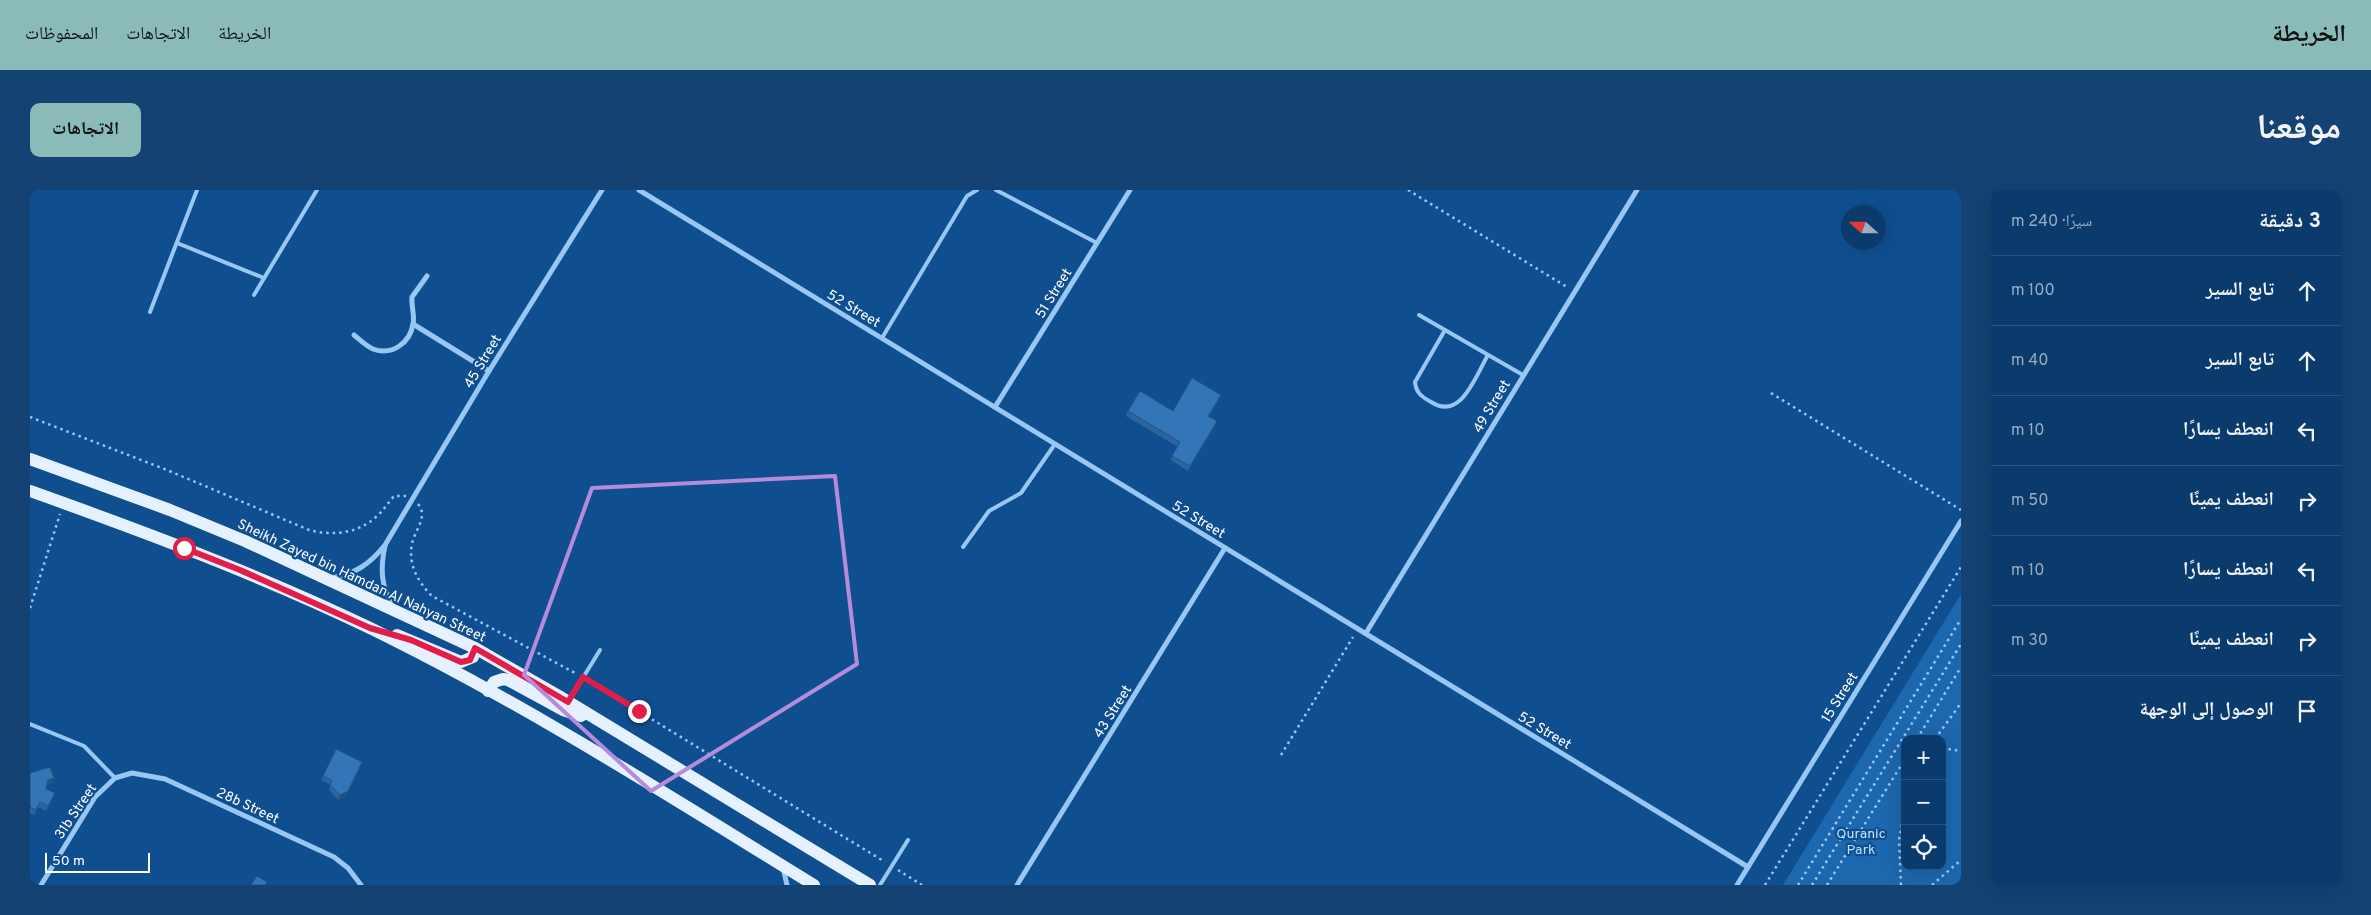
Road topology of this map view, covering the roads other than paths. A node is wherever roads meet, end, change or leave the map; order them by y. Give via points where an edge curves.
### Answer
1 (197, 190) edge
2 (317, 190) edge
3 (602, 190) edge
4 (639, 190) edge
5 (977, 190) edge
6 (996, 190) edge
7 (1130, 190) edge
8 (1636, 190) edge
9 (177, 243) junction
10 (1097, 243) junction
11 (427, 276) dead end
12 (264, 278) junction
13 (254, 295) dead end
14 (150, 312) dead end
15 (1419, 315) dead end
16 (413, 324) junction
17 (1445, 330) junction
18 (354, 335) dead end
19 (882, 338) junction
20 (1488, 355) junction
21 (489, 372) junction
22 (1523, 375) junction
23 (995, 407) junction
24 (1055, 444) junction
25 (30, 459) edge
26 (30, 491) edge
27 (1961, 521) edge
28 (385, 545) junction
29 (962, 547) dead end
30 (1226, 548) junction
31 (326, 578) junction
32 (395, 610) junction
33 (370, 628) junction
34 (1366, 633) junction
35 (475, 648) junction
36 (600, 650) dead end
37 (488, 691) junction
38 (568, 702) junction
39 (598, 721) junction
40 (30, 724) edge
41 (115, 778) junction
42 (908, 840) dead end
43 (782, 865) junction
44 (1748, 867) junction
45 (41, 885) edge
46 (360, 885) edge
47 (787, 885) edge
48 (814, 885) edge
49 (870, 885) edge
50 (880, 885) edge
51 (1017, 885) edge
52 (1737, 885) edge

1 - 9 lane
2 - 12 lane
3 - 21 street, 45 Street
4 - 19 street, 52 Street
5 - 19 lane via 967,196
6 - 10 lane
7 - 10 street, 51 Street
8 - 22 street, 49 Street
9 - 12 lane
9 - 14 lane
10 - 23 street, 51 Street
11 - 16 street via 412,297
12 - 13 lane
15 - 17 lane
16 - 18 street via 406,341 390,351 371,349
16 - 21 street
17 - 20 lane
17 - 20 lane via 1415,382 1417,392 1434,405 1446,409 1457,404
19 - 23 street, 52 Street
20 - 22 lane
21 - 28 street, 45 Street
22 - 34 street, 49 Street
23 - 24 street, 52 Street
24 - 29 lane via 1021,493 989,511
24 - 30 street, 52 Street
25 - 31 main road, Sheikh Zayed bin Hamdan Al Nahyan Street via 170,510
26 - 33 main road via 240,570
27 - 44 street, 15 Street
28 - 31 street, 45 Street via 360,569 344,576
28 - 32 street, 45 Street via 382,579
30 - 34 street, 52 Street
30 - 51 street, 43 Street
31 - 32 main road, Sheikh Zayed bin Hamdan Al Nahyan Street
32 - 35 main road, Sheikh Zayed bin Hamdan Al Nahyan Street
33 - 35 main road via 411,640 461,662 470,660
33 - 37 main road
34 - 44 street, 52 Street
35 - 38 main road, Sheikh Zayed bin Hamdan Al Nahyan Street
36 - 38 lane
37 - 39 main road via 494,682 508,680 563,710
37 - 43 main road
38 - 39 main road, Sheikh Zayed bin Hamdan Al Nahyan Street
39 - 49 main road, Sheikh Zayed bin Hamdan Al Nahyan Street
40 - 41 lane via 84,746
41 - 45 street, 31b Street via 95,798
41 - 46 street, 28b Street via 142,773 165,779 334,857 348,868
42 - 50 lane
43 - 47 street
43 - 48 main road
44 - 52 street, 15 Street

